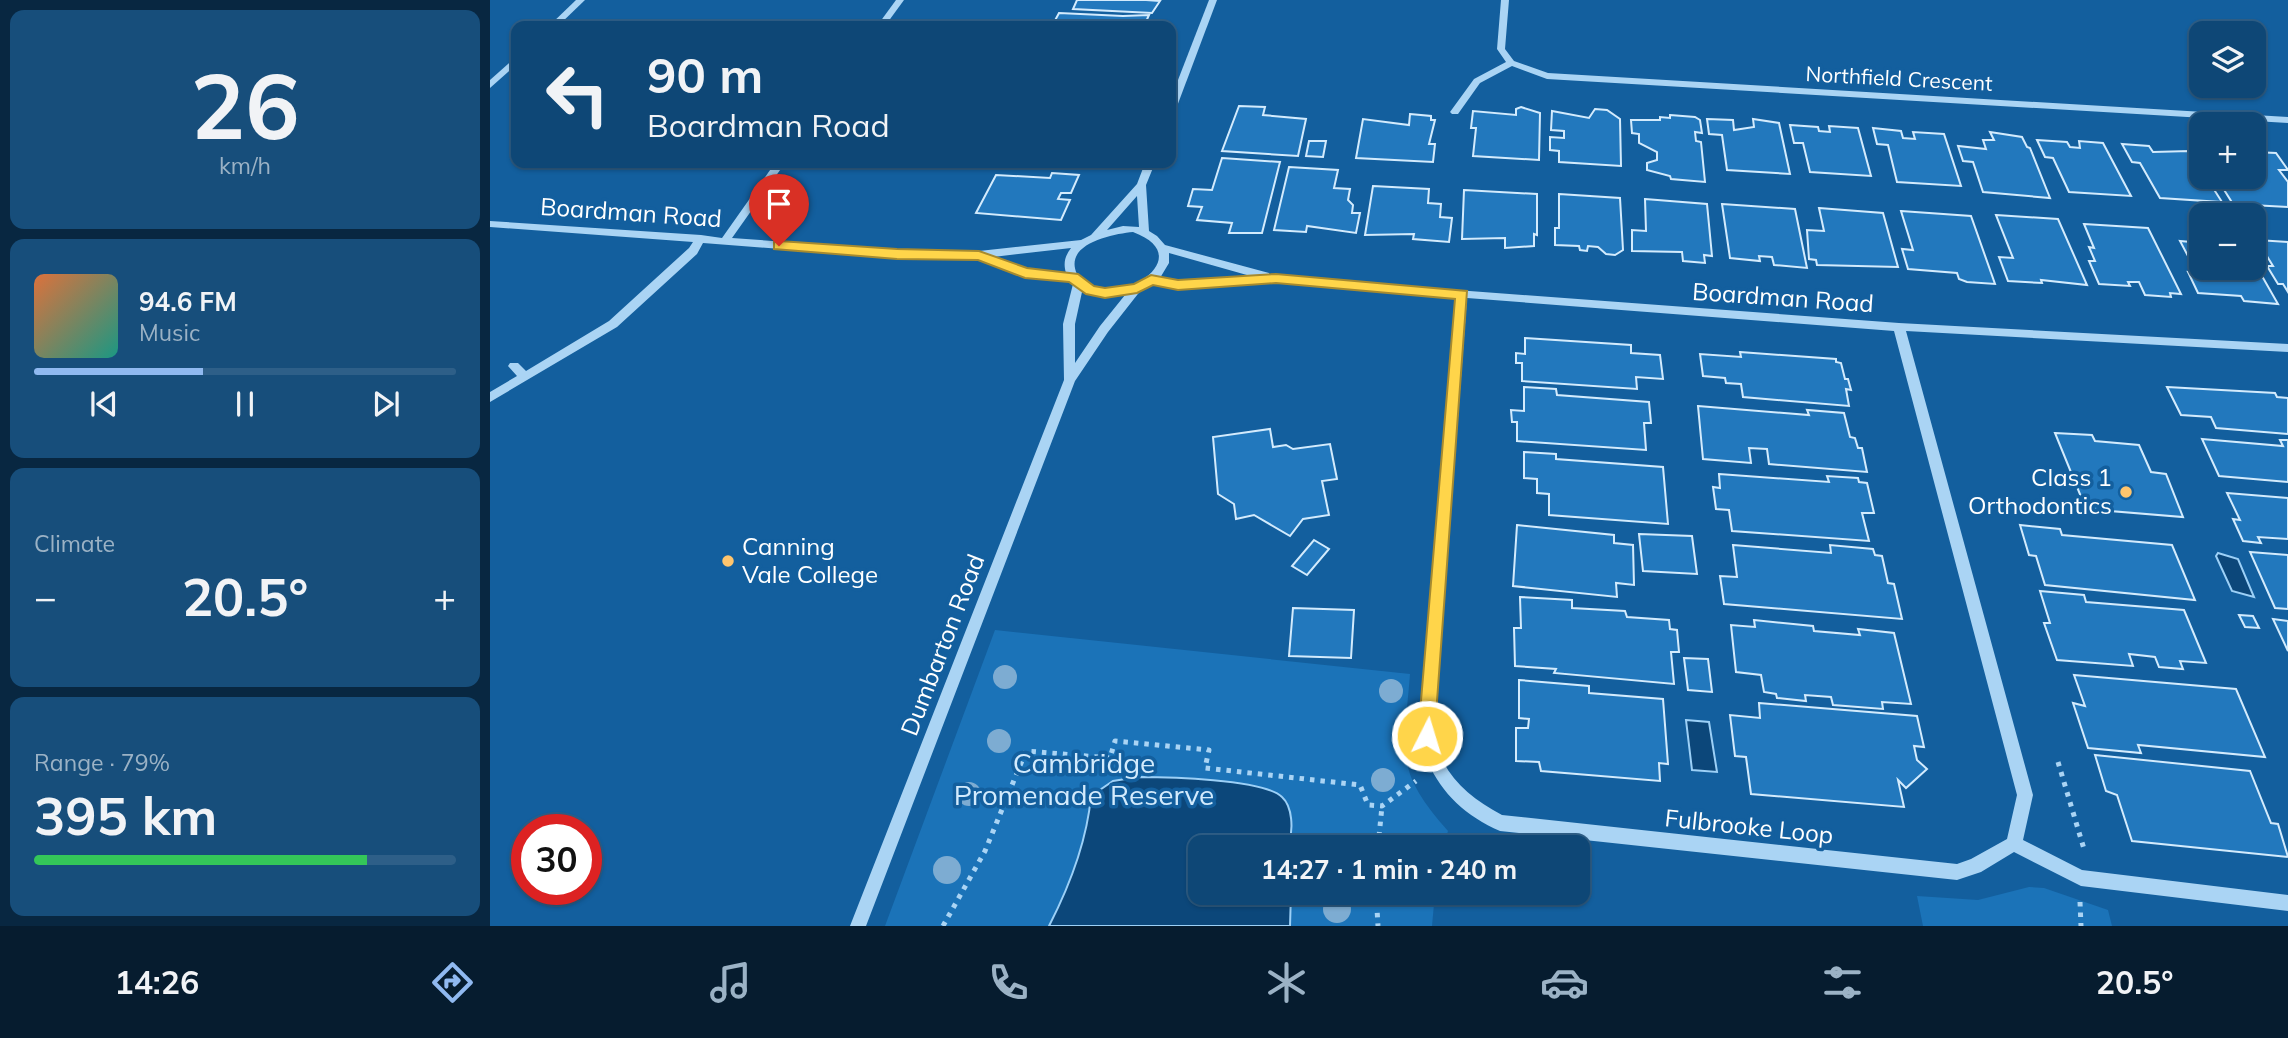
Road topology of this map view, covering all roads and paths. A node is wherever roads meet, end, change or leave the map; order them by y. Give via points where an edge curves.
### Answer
1 (581, 0) edge
2 (900, 0) edge
3 (1213, 0) edge
4 (1505, 0) edge
5 (558, 21) edge
6 (885, 21) edge
7 (1511, 63) junction
8 (511, 65) edge
9 (490, 85) edge
10 (1176, 96) edge
11 (1455, 112) dead end
12 (2288, 120) edge
13 (776, 168) edge
14 (1148, 168) edge
15 (1141, 184) junction
16 (490, 223) edge
17 (1144, 232) junction
18 (1096, 235) junction
19 (701, 238) junction
20 (726, 240) junction
21 (1083, 243) junction
22 (1163, 248) junction
23 (979, 255) junction
24 (1276, 279) junction
25 (1151, 280) junction
26 (1076, 281) junction
27 (1137, 288) junction
28 (1462, 295) junction
29 (1899, 327) junction
30 (2288, 348) edge
31 (514, 366) dead end
32 (525, 377) junction
33 (1070, 380) junction
34 (490, 398) edge
35 (2057, 762) dead end
36 (1436, 766) junction
37 (1382, 806) junction
38 (1379, 835) edge
39 (2014, 844) junction
40 (2086, 853) dead end
41 (2288, 903) edge
42 (1377, 905) edge
43 (2080, 907) dead end
44 (858, 926) edge
45 (943, 926) edge
46 (1378, 926) edge
47 (2081, 926) edge

1 - 5 street
2 - 6 street
3 - 10 street
4 - 7 street via 1501,49
7 - 11 street via 1477,81
7 - 12 street, Northfield Crescent via 1547,76
8 - 9 street
13 - 20 street
14 - 15 street
15 - 17 street
15 - 18 street
16 - 19 street, Boardman Road
17 - 18 street, Boardman Road via 1121,229
17 - 22 street, Boardman Road
18 - 21 street, Boardman Road
19 - 20 street, Boardman Road
19 - 32 street via 694,251 613,324
20 - 23 street, Boardman Road via 897,254
21 - 23 street, Boardman Road
21 - 26 street via 1071,260
22 - 24 street, Boardman Road
22 - 25 street via 1161,270
23 - 26 street, Boardman Road via 1025,273
24 - 25 street, Boardman Road via 1178,285
24 - 28 street, Boardman Road
25 - 27 street, Boardman Road
26 - 27 street, Boardman Road via 1105,293
26 - 33 street, Dumbarton Road via 1069,324
27 - 33 street, Dumbarton Road
28 - 29 street, Boardman Road
28 - 36 street, Fulbrooke Loop via 1427,736
29 - 30 street, Boardman Road
29 - 39 street via 2025,795
31 - 32 street
32 - 34 street
33 - 44 street, Dumbarton Road
35 - 40 path
36 - 37 path
36 - 39 street, Fulbrooke Loop via 1454,794 1500,823 1957,872
37 - 38 path
37 - 45 path via 1368,805 1360,785 1205,768 1209,750 1115,741 1110,758 1026,751 985,851
39 - 41 street via 2081,878
42 - 46 path
43 - 47 path

